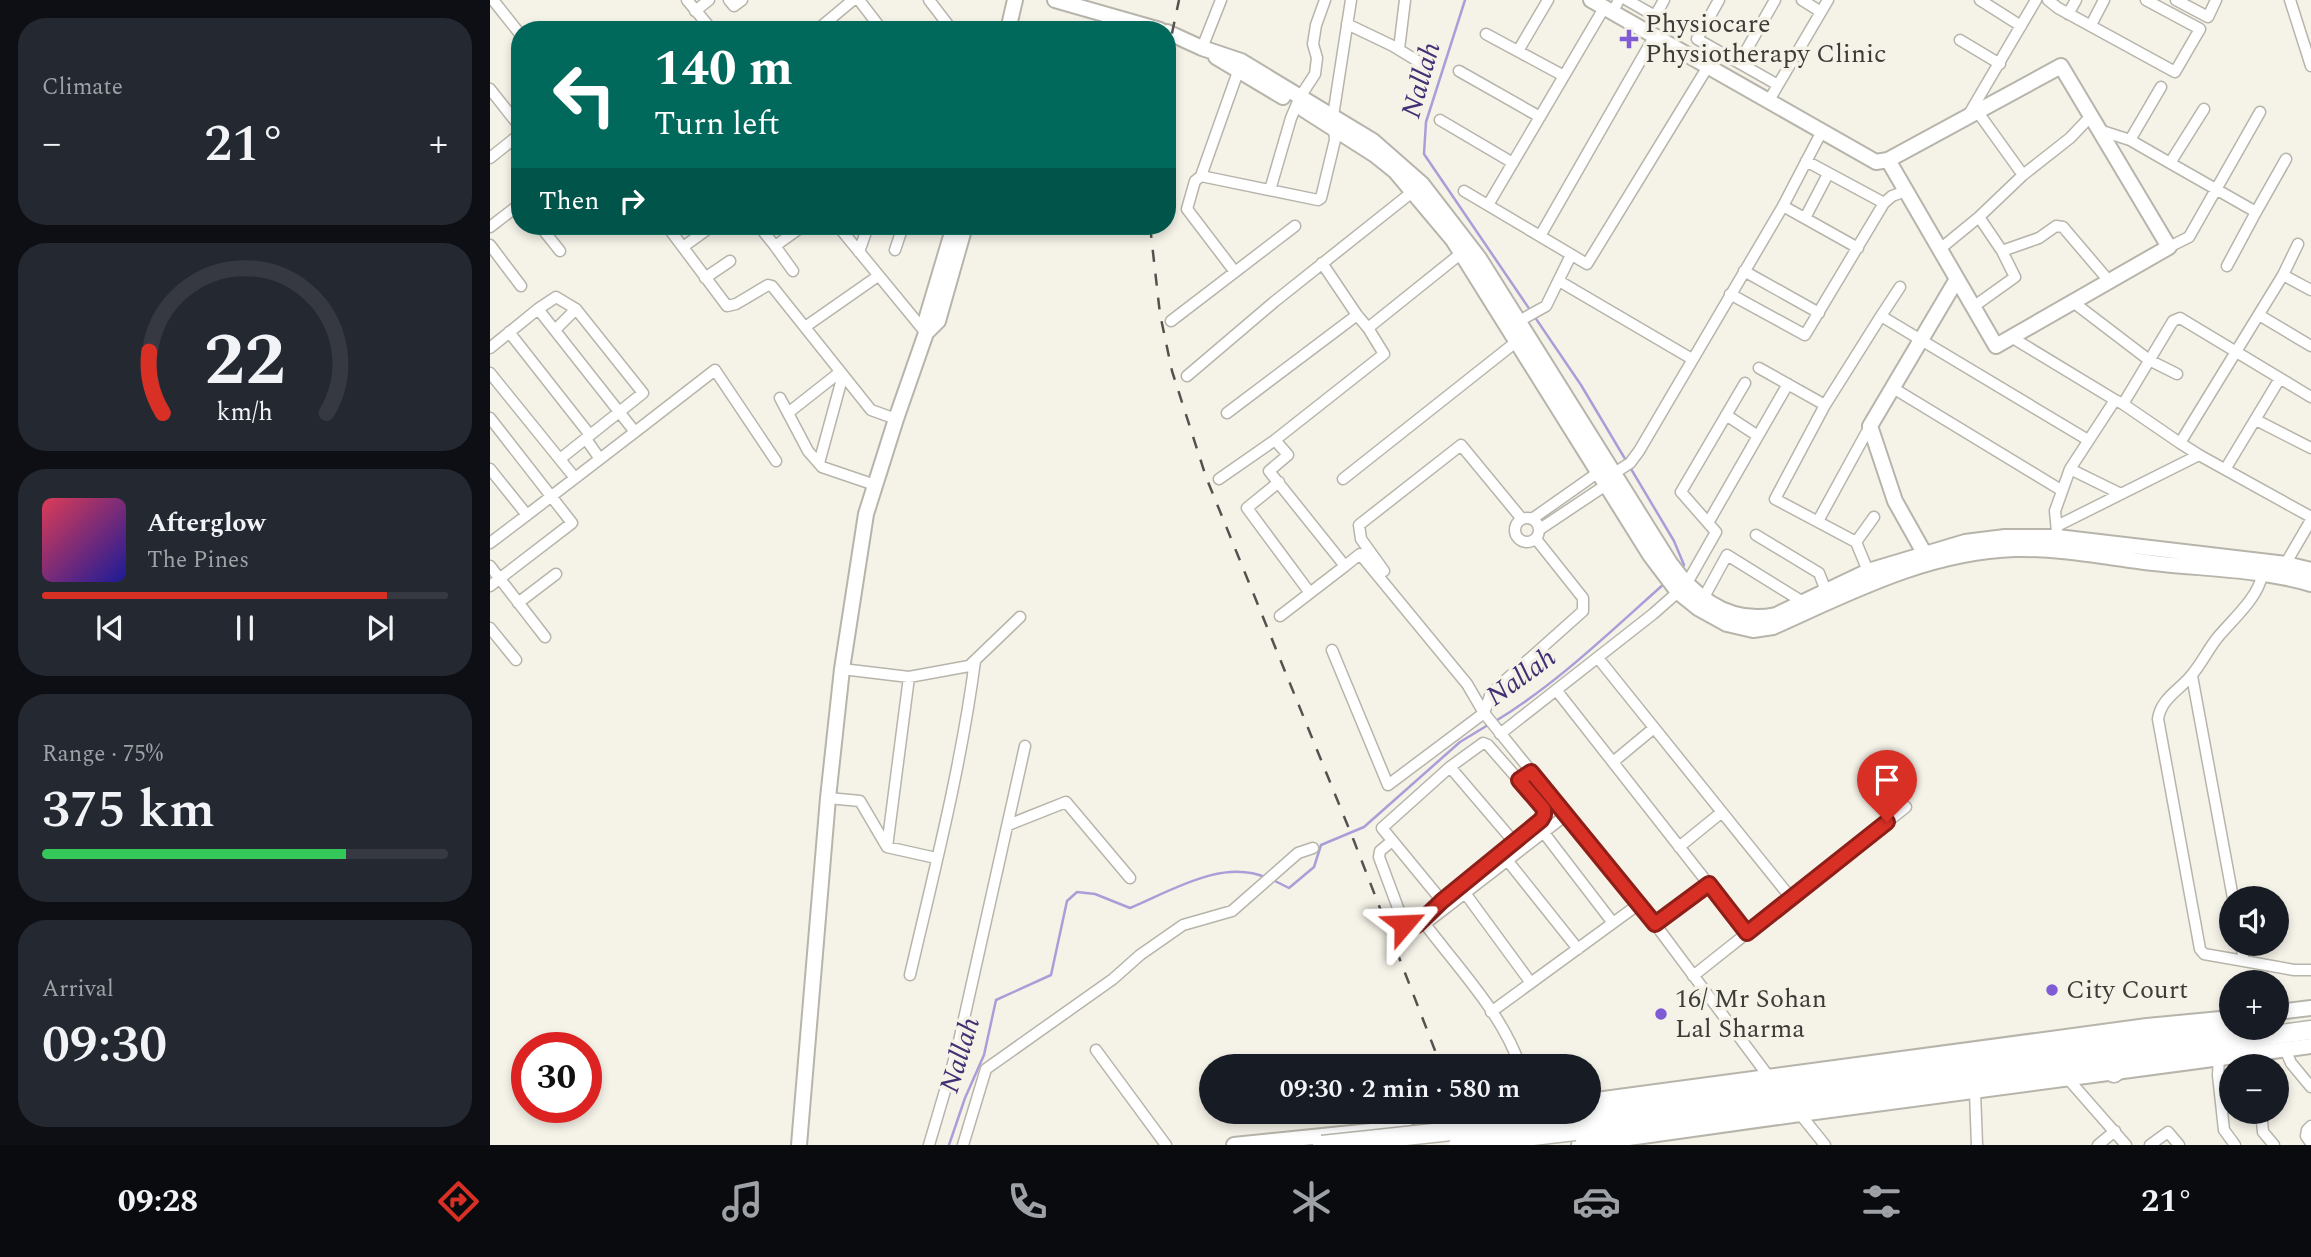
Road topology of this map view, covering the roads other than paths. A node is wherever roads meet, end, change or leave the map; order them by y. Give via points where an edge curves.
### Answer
1 (493, 0) edge
2 (687, 0) edge
3 (709, 0) edge
4 (729, 0) edge
5 (742, 0) edge
6 (853, 0) edge
7 (859, 0) edge
8 (929, 0) edge
9 (1015, 0) edge
10 (1023, 0) edge
11 (1055, 0) edge
12 (1221, 0) edge
13 (1325, 0) edge
14 (1351, 0) edge
15 (1405, 0) edge
16 (1548, 0) edge
17 (1627, 0) edge
18 (1664, 0) edge
19 (1719, 0) edge
20 (1775, 0) edge
21 (1802, 0) edge
22 (1828, 0) edge
23 (1980, 0) edge
24 (2036, 0) edge
25 (2048, 0) edge
26 (2076, 0) edge
27 (2104, 0) edge
28 (2146, 0) edge
29 (2176, 0) edge
30 (2216, 0) edge
31 (2290, 0) edge
32 (1607, 5) edge
33 (2058, 8) junction
34 (695, 11) junction
35 (1821, 12) junction
36 (2068, 13) junction
37 (1655, 16) junction
38 (2208, 17) junction
39 (704, 21) edge
40 (828, 21) edge
41 (875, 21) edge
42 (945, 21) edge
43 (1010, 21) edge
44 (1018, 21) edge
45 (1128, 21) edge
46 (511, 23) edge
47 (1347, 24) junction
48 (2091, 25) junction
49 (2021, 26) junction
50 (2200, 29) junction
51 (1486, 34) dead end
52 (1650, 35) junction
53 (1176, 36) edge
54 (1960, 40) dead end
55 (1202, 48) junction
56 (1399, 50) junction
57 (1518, 51) junction
58 (1739, 62) junction
59 (2000, 64) junction
60 (1424, 65) dead end
61 (2311, 66) edge
62 (1240, 67) junction
63 (1707, 68) junction
64 (1459, 71) dead end
65 (1564, 76) junction
66 (1778, 85) junction
67 (2161, 87) dead end
68 (490, 89) edge
69 (1298, 101) junction
70 (1768, 102) junction
71 (2204, 109) dead end
72 (2260, 112) dead end
73 (1973, 114) junction
74 (511, 116) edge
75 (2091, 116) junction
76 (1540, 117) junction
77 (1440, 120) dead end
78 (1334, 123) junction
79 (2099, 130) junction
80 (1822, 131) junction
81 (2130, 140) junction
82 (511, 141) edge
83 (490, 158) edge
84 (2286, 159) dead end
85 (1888, 160) junction
86 (1806, 161) junction
87 (1513, 163) junction
88 (2170, 163) junction
89 (1828, 174) junction
90 (2023, 175) junction
91 (1201, 176) junction
92 (1417, 188) junction
93 (1270, 190) junction
94 (1464, 191) dead end
95 (1906, 191) junction
96 (2216, 191) junction
97 (1884, 203) junction
98 (1488, 205) junction
99 (1783, 206) junction
100 (511, 211) edge
101 (2256, 212) junction
102 (1979, 217) junction
103 (1805, 218) junction
104 (1295, 226) dead end
105 (490, 227) edge
106 (548, 235) edge
107 (674, 235) edge
108 (700, 235) edge
109 (767, 235) edge
110 (790, 235) edge
111 (845, 235) edge
112 (865, 235) edge
113 (900, 235) edge
114 (951, 235) edge
115 (962, 235) edge
116 (1541, 236) junction
117 (2298, 244) dead end
118 (490, 245) edge
119 (775, 246) junction
120 (683, 247) junction
121 (2169, 247) junction
122 (1858, 248) junction
123 (1465, 249) junction
124 (1940, 249) junction
125 (895, 250) dead end
126 (561, 251) dead end
127 (2002, 251) junction
128 (859, 252) junction
129 (1571, 255) junction
130 (730, 261) dead end
131 (1322, 263) junction
132 (2227, 266) dead end
133 (793, 271) dead end
134 (1744, 271) junction
135 (1235, 272) junction
136 (2283, 275) junction
137 (878, 276) junction
138 (705, 278) junction
139 (1957, 279) junction
140 (1559, 281) junction
141 (2109, 281) junction
142 (521, 286) dead end
143 (1900, 287) dead end
144 (2311, 290) edge
145 (1730, 294) junction
146 (2073, 302) junction
147 (1973, 307) junction
148 (538, 309) junction
149 (576, 309) junction
150 (1819, 313) junction
151 (1357, 315) junction
152 (2259, 315) junction
153 (1881, 316) junction
154 (1171, 321) dead end
155 (805, 327) junction
156 (1368, 328) junction
157 (555, 330) junction
158 (509, 332) junction
159 (1521, 332) junction
160 (926, 333) junction
161 (2011, 337) junction
162 (1920, 339) junction
163 (2311, 346) edge
164 (490, 348) edge
165 (2237, 351) junction
166 (1692, 359) junction
167 (2149, 360) junction
168 (1759, 368) dead end
169 (490, 373) edge
170 (841, 373) junction
171 (2177, 374) dead end
172 (1187, 376) dead end
173 (2279, 380) junction
174 (1745, 383) dead end
175 (1788, 384) junction
176 (1892, 388) junction
177 (2311, 397) edge
178 (780, 398) dead end
179 (2119, 402) junction
180 (1825, 405) junction
181 (619, 412) junction
182 (1227, 412) dead end
183 (789, 413) junction
184 (1726, 415) junction
185 (490, 418) edge
186 (896, 419) junction
187 (2256, 420) junction
188 (1870, 426) junction
189 (635, 432) junction
190 (1758, 436) junction
191 (588, 437) junction
192 (1275, 440) junction
193 (2088, 440) junction
194 (2180, 443) junction
195 (2311, 448) edge
196 (2199, 455) junction
197 (560, 459) junction
198 (600, 459) junction
199 (776, 461) dead end
200 (819, 463) junction
201 (2226, 468) junction
202 (490, 469) edge
203 (2070, 469) junction
204 (1610, 474) junction
205 (575, 478) junction
206 (1219, 479) dead end
207 (1343, 479) dead end
208 (1279, 482) junction
209 (875, 485) junction
210 (2061, 490) junction
211 (2121, 494) junction
212 (552, 496) junction
213 (527, 515) junction
214 (1874, 517) dead end
215 (1527, 519) junction
216 (2311, 519) edge
217 (1818, 522) junction
218 (1708, 523) junction
219 (1538, 534) junction
220 (1756, 535) dead end
221 (2056, 538) junction
222 (1856, 542) junction
223 (490, 543) edge
224 (1927, 558) junction
225 (2220, 563) junction
226 (2286, 564) junction
227 (490, 566) edge
228 (1345, 566) junction
229 (2311, 570) edge
230 (1384, 571) dead end
231 (1868, 571) junction
232 (556, 574) dead end
233 (2262, 575) junction
234 (2278, 577) junction
235 (500, 579) junction
236 (1676, 580) junction
237 (2311, 584) edge
238 (490, 586) edge
239 (1826, 591) junction
240 (1310, 593) junction
241 (1704, 597) junction
242 (1803, 602) junction
243 (518, 603) junction
244 (1280, 616) dead end
245 (1020, 617) dead end
246 (490, 628) edge
247 (545, 637) dead end
248 (1332, 650) dead end
249 (1598, 658) junction
250 (516, 660) dead end
251 (975, 661) junction
252 (842, 669) junction
253 (2192, 676) junction
254 (909, 677) junction
255 (1557, 691) junction
256 (1484, 713) junction
257 (1654, 728) junction
258 (1500, 734) junction
259 (1025, 746) dead end
260 (1613, 762) junction
261 (1450, 767) junction
262 (1531, 772) junction
263 (1519, 780) junction
264 (828, 798) junction
265 (1906, 807) dead end
266 (1722, 812) junction
267 (1566, 814) junction
268 (1007, 825) junction
269 (1544, 833) junction
270 (1392, 841) junction
271 (1514, 842) junction
272 (887, 847) junction
273 (1679, 847) junction
274 (1313, 848) dead end
275 (936, 858) junction
276 (1507, 860) junction
277 (1130, 878) dead end
278 (1709, 884) junction
279 (2231, 886) edge
280 (1465, 893) junction
281 (1791, 898) junction
282 (1442, 901) junction
283 (1639, 904) junction
284 (1614, 923) junction
285 (1655, 924) junction
286 (1747, 933) junction
287 (1578, 948) junction
288 (2243, 956) edge
289 (2244, 961) junction
290 (2311, 970) edge
291 (910, 975) dead end
292 (1693, 976) junction
293 (1531, 983) junction
294 (2311, 1008) edge
295 (2289, 1011) edge
296 (1491, 1012) junction
297 (2219, 1019) edge
298 (2311, 1020) edge
299 (2289, 1023) edge
300 (2219, 1025) edge
301 (2219, 1030) edge
302 (2311, 1030) edge
303 (2209, 1031) junction
304 (2311, 1046) edge
305 (1096, 1049) dead end
306 (2286, 1049) junction
307 (2137, 1053) junction
308 (1516, 1054) edge
309 (2244, 1054) edge
310 (2219, 1057) edge
311 (2066, 1064) junction
312 (2114, 1073) junction
313 (1769, 1077) junction
314 (2311, 1087) edge
315 (1975, 1092) junction
316 (1601, 1099) edge
317 (1800, 1114) junction
318 (1482, 1124) edge
319 (2223, 1124) edge
320 (2262, 1124) edge
321 (2311, 1126) edge
322 (2115, 1131) junction
323 (1614, 1143) edge
324 (2311, 1143) edge
325 (1254, 1144) edge
326 (799, 1145) edge
327 (929, 1145) edge
328 (963, 1145) edge
329 (1166, 1145) edge
330 (1234, 1145) edge
331 (1322, 1145) edge
332 (1411, 1145) edge
333 (1458, 1145) edge
334 (1489, 1145) edge
335 (1579, 1145) edge
336 (1825, 1145) edge
337 (1977, 1145) edge
338 (2098, 1145) edge
339 (2126, 1145) edge
340 (2150, 1145) edge
341 (2179, 1145) edge
342 (2235, 1145) edge
343 (2274, 1145) edge

1 - 46 street
2 - 34 street
3 - 34 street
4 - 5 street via 734,6
6 - 40 street
7 - 41 street
8 - 42 street
9 - 43 street
10 - 44 street
11 - 45 street
12 - 55 street
13 - 69 street via 1313,44 1315,74
14 - 47 street
15 - 56 street
16 - 57 street
17 - 37 street
18 - 37 street
19 - 58 street via 1697,38
20 - 58 street
21 - 35 street
22 - 35 street
23 - 49 street
24 - 33 street
24 - 49 street
25 - 33 street
26 - 36 street
27 - 48 street
28 - 50 street
29 - 38 street
30 - 38 street
31 - 61 street
32 - 52 street
32 - 65 street
33 - 36 street
34 - 39 street
35 - 66 street
36 - 48 street
37 - 52 street
38 - 50 street
47 - 56 street
47 - 78 street
48 - 50 street via 2175,72
49 - 59 street
51 - 57 street
52 - 63 street
52 - 116 street
53 - 55 street
54 - 59 street
55 - 62 street
56 - 60 street
57 - 65 street
58 - 66 street
59 - 73 street
62 - 69 street
62 - 91 street
63 - 70 street
63 - 129 street via 1587,264
64 - 76 street
65 - 76 street
66 - 70 street
67 - 81 street
68 - 74 street
69 - 78 street
69 - 93 street
70 - 80 street
71 - 88 street
72 - 96 street
73 - 75 street via 2061,66
73 - 85 street
73 - 90 street
75 - 79 street
75 - 90 street
76 - 87 street
77 - 87 street
78 - 92 street via 1384,149
78 - 93 street via 1321,198
79 - 81 street
79 - 121 street
80 - 85 street via 1876,162
80 - 86 street
81 - 88 street
82 - 83 street
84 - 101 street
85 - 95 street
86 - 89 street
86 - 99 street
87 - 98 street
88 - 96 street
89 - 97 street
89 - 103 street
90 - 102 street
91 - 93 street
91 - 135 street via 1195,181 1188,214
92 - 123 street
92 - 131 street
94 - 98 street
95 - 97 street
95 - 124 street
96 - 101 street
96 - 121 street via 2189,237
97 - 122 street
98 - 116 street
99 - 103 street
99 - 134 street
100 - 105 street
101 - 132 street
102 - 124 street
102 - 127 street
103 - 122 street
104 - 135 street
106 - 126 street
107 - 120 street
108 - 120 street
109 - 119 street
110 - 119 street
111 - 128 street
112 - 128 street
113 - 125 street
114 - 160 street
115 - 160 street via 938,321
116 - 129 street
117 - 136 street
118 - 142 street
119 - 133 street
120 - 138 street
121 - 141 street
122 - 150 street
123 - 156 street
123 - 159 street
124 - 139 street
127 - 141 street via 2063,227
127 - 147 street via 2015,277
128 - 137 street
129 - 140 street
130 - 138 street
131 - 151 street
131 - 172 street
134 - 145 street
134 - 150 street
135 - 154 street
136 - 144 street
136 - 152 street
137 - 155 street
137 - 160 street
138 - 155 street via 727,306 772,286
139 - 147 street
139 - 162 street
140 - 159 street via 1546,306
140 - 166 street
141 - 146 street
143 - 153 street
145 - 150 street via 1802,335
145 - 166 street
146 - 161 street
146 - 167 street
147 - 161 street via 1996,346
148 - 149 street via 556,297
148 - 157 street
148 - 158 street
149 - 157 street
149 - 181 street via 643,393
151 - 156 street
151 - 182 street
152 - 163 street
152 - 165 street
153 - 162 street
153 - 180 street
155 - 170 street
156 - 192 street via 1384,354
157 - 181 street
158 - 164 street
158 - 191 street
159 - 204 street
159 - 207 street
160 - 186 street
161 - 179 street
162 - 176 street
162 - 193 street
165 - 167 street via 2180,318 2173,321
165 - 173 street
165 - 194 street
166 - 204 street via 1630,463
167 - 171 street
167 - 179 street
168 - 175 street
169 - 197 street
170 - 183 street
170 - 186 street via 872,410
170 - 200 street
173 - 177 street
173 - 187 street
174 - 184 street
175 - 180 street
175 - 190 street
176 - 188 street
176 - 210 street
178 - 183 street
179 - 193 street
179 - 194 street
180 - 217 street via 1775,499
181 - 189 street
181 - 191 street
183 - 200 street
184 - 190 street
184 - 218 street via 1681,492
185 - 212 street
186 - 209 street
187 - 195 street
187 - 201 street
188 - 217 street
188 - 224 street via 1895,501
189 - 198 street
189 - 199 street via 715,370
190 - 218 street
191 - 197 street
191 - 198 street
192 - 206 street
192 - 208 street via 1288,455 1269,471
193 - 203 street
194 - 196 street
196 - 201 street
196 - 211 street
197 - 205 street
198 - 205 street
200 - 209 street
201 - 216 street
202 - 213 street
203 - 210 street
203 - 211 street
204 - 215 street
204 - 219 street
204 - 236 street
205 - 212 street
208 - 228 street
208 - 240 street via 1247,508
209 - 252 street via 866,514
210 - 221 street via 2055,512
211 - 221 street
212 - 213 street
212 - 235 street via 572,523
213 - 223 street
214 - 222 street
215 - 219 street via 1536,522
215 - 219 street via 1517,523 1516,535 1524,542
215 - 230 street via 1461,445 1359,525 1361,539
216 - 226 street
217 - 222 street
218 - 236 street via 1716,532
219 - 256 street via 1583,598 1583,611 1491,693
220 - 239 street via 1819,573
221 - 224 street via 1965,542
221 - 225 street
222 - 231 street
224 - 231 street
224 - 236 street via 1765,630 1727,624 1698,608
225 - 226 street
225 - 233 street
226 - 229 street
226 - 234 street
227 - 235 street
228 - 240 street
228 - 256 street via 1360,554 1467,684
231 - 239 street
232 - 243 street
233 - 234 street
233 - 253 street via 2261,583
234 - 237 street
235 - 238 street
235 - 243 street
236 - 241 street
236 - 249 street
239 - 242 street
240 - 244 street
241 - 242 street via 1745,618 1776,615
241 - 242 street via 1727,555
243 - 247 street
245 - 251 street
246 - 250 street
248 - 256 street via 1388,785
249 - 255 street
249 - 257 street
251 - 254 street
251 - 275 street
252 - 254 street
252 - 264 street
253 - 279 street
253 - 289 street via 2160,707 2158,719 2184,867 2200,949 2204,954
254 - 272 street
255 - 258 street
255 - 260 street
256 - 258 street
257 - 260 street
257 - 266 street
258 - 262 street
259 - 268 street
260 - 273 street
261 - 263 street via 1483,743
261 - 270 street via 1382,828
261 - 271 street
262 - 263 street
262 - 267 street
263 - 271 street via 1544,815
264 - 272 street via 860,801
264 - 326 street
265 - 281 street
266 - 273 street
266 - 281 street
267 - 269 street
267 - 283 street
268 - 277 street via 1066,802
268 - 327 street via 957,1050
269 - 276 street
269 - 284 street
270 - 282 street
270 - 282 street via 1379,857 1404,924 1409,928 1417,925
271 - 282 street
272 - 275 street
273 - 278 street
274 - 328 street via 1298,853 1232,911 1183,925 986,1069
275 - 291 street
276 - 280 street
276 - 287 street
278 - 285 street
278 - 286 street
280 - 293 street
280 - 296 street via 1425,924
281 - 286 street
283 - 284 street
283 - 285 street
284 - 287 street
285 - 292 street
286 - 292 street
287 - 293 street
288 - 289 street
289 - 290 street
292 - 313 street
293 - 296 street
294 - 295 street
296 - 308 street
297 - 313 street
298 - 299 highway
300 - 303 highway
301 - 303 highway
302 - 307 highway
303 - 311 highway
304 - 306 street
305 - 329 street
306 - 309 street
306 - 314 street via 2291,1063
307 - 311 highway
307 - 312 highway
310 - 312 street
311 - 312 street
311 - 315 street
311 - 322 street
311 - 331 highway, bridge
311 - 333 highway, bridge
313 - 316 street
315 - 317 street
315 - 337 street
317 - 323 street
317 - 336 street
318 - 334 street
319 - 342 street
320 - 343 street
321 - 324 street via 2306,1136
322 - 338 street
322 - 339 street
323 - 335 street
325 - 330 street
325 - 332 street via 1401,1128 1409,1131
340 - 341 street via 2168,1132

